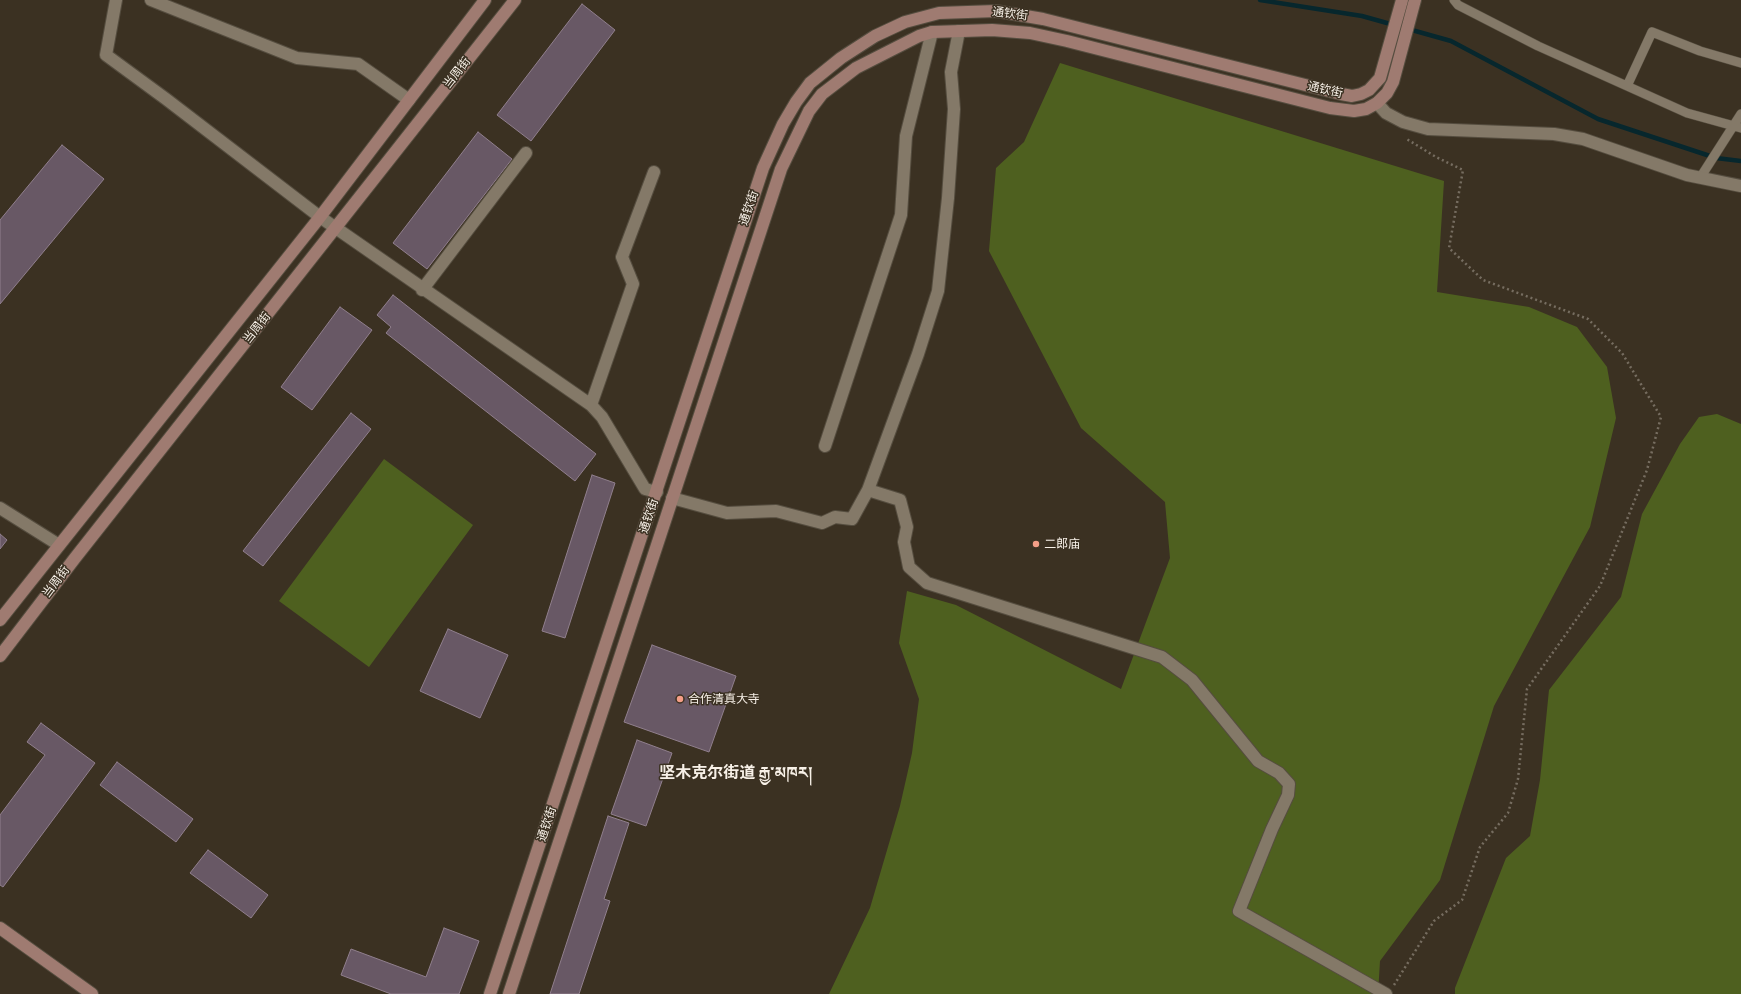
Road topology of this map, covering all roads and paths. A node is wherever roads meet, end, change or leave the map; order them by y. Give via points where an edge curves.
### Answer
1 (116, 0) edge
2 (151, 0) edge
3 (485, 0) edge
4 (515, 0) edge
5 (1402, 0) edge
6 (1415, 0) edge
7 (1454, 0) edge
8 (959, 31) junction
9 (932, 32) junction
10 (1741, 63) edge
11 (1627, 86) junction
12 (409, 100) junction
13 (1377, 103) junction
14 (1741, 114) edge
15 (1403, 122) junction
16 (1737, 127) edge
17 (526, 153) dead end
18 (654, 172) dead end
19 (1702, 174) junction
20 (1741, 186) edge
21 (320, 217) junction
22 (336, 228) junction
23 (422, 290) junction
24 (591, 405) junction
25 (825, 446) dead end
26 (868, 490) junction
27 (657, 492) junction
28 (672, 498) junction
29 (0, 508) edge
30 (59, 545) junction
31 (0, 620) edge
32 (0, 656) edge
33 (0, 928) edge
34 (1389, 991) edge
35 (92, 994) edge
36 (490, 994) edge
37 (509, 994) edge

1 - 21 street via 106,55
2 - 12 street via 297,58 358,64
3 - 12 main road, 当周街
4 - 22 main road, 当周街
5 - 27 main road, 通钦街 via 1383,69 1376,84 1362,94 1352,96 1043,19 996,12 939,13 905,22 875,36 841,58 810,83 796,102 763,168
6 - 13 main road via 1396,73 1387,93
7 - 11 lane via 1538,46
8 - 9 main road
8 - 13 main road via 1030,33 1343,110 1366,109
8 - 26 street via 951,72 954,109 938,291 918,354
9 - 25 street via 906,136 901,215
9 - 28 main road via 900,44 856,68 822,94 808,111 781,168
10 - 11 lane via 1700,51 1652,32
11 - 16 lane via 1687,113
12 - 21 main road, 当周街
13 - 15 street via 1386,113
14 - 16 lane
15 - 19 street via 1428,129 1583,138
15 - 34 path via 1405,138 1463,170 1449,248 1483,280 1588,319 1622,353 1661,417 1647,470 1600,586 1527,689 1518,779 1508,813 1480,847 1462,900 1434,920
16 - 19 lane via 1726,137
17 - 23 street
18 - 24 street via 622,257 633,284
19 - 20 street
21 - 22 street
21 - 30 main road, 当周街
22 - 23 street
22 - 32 main road, 当周街
23 - 24 street
24 - 27 street via 602,417 645,489
26 - 28 street via 852,519 835,517 822,523 776,511 727,513
26 - 34 street via 900,500 907,527 904,542 909,567 927,583 1162,657 1192,680 1258,761 1279,773 1289,784 1288,794 1239,911
27 - 36 main road, 通钦街
28 - 37 main road
29 - 30 street
30 - 31 main road, 当周街
33 - 35 main road

